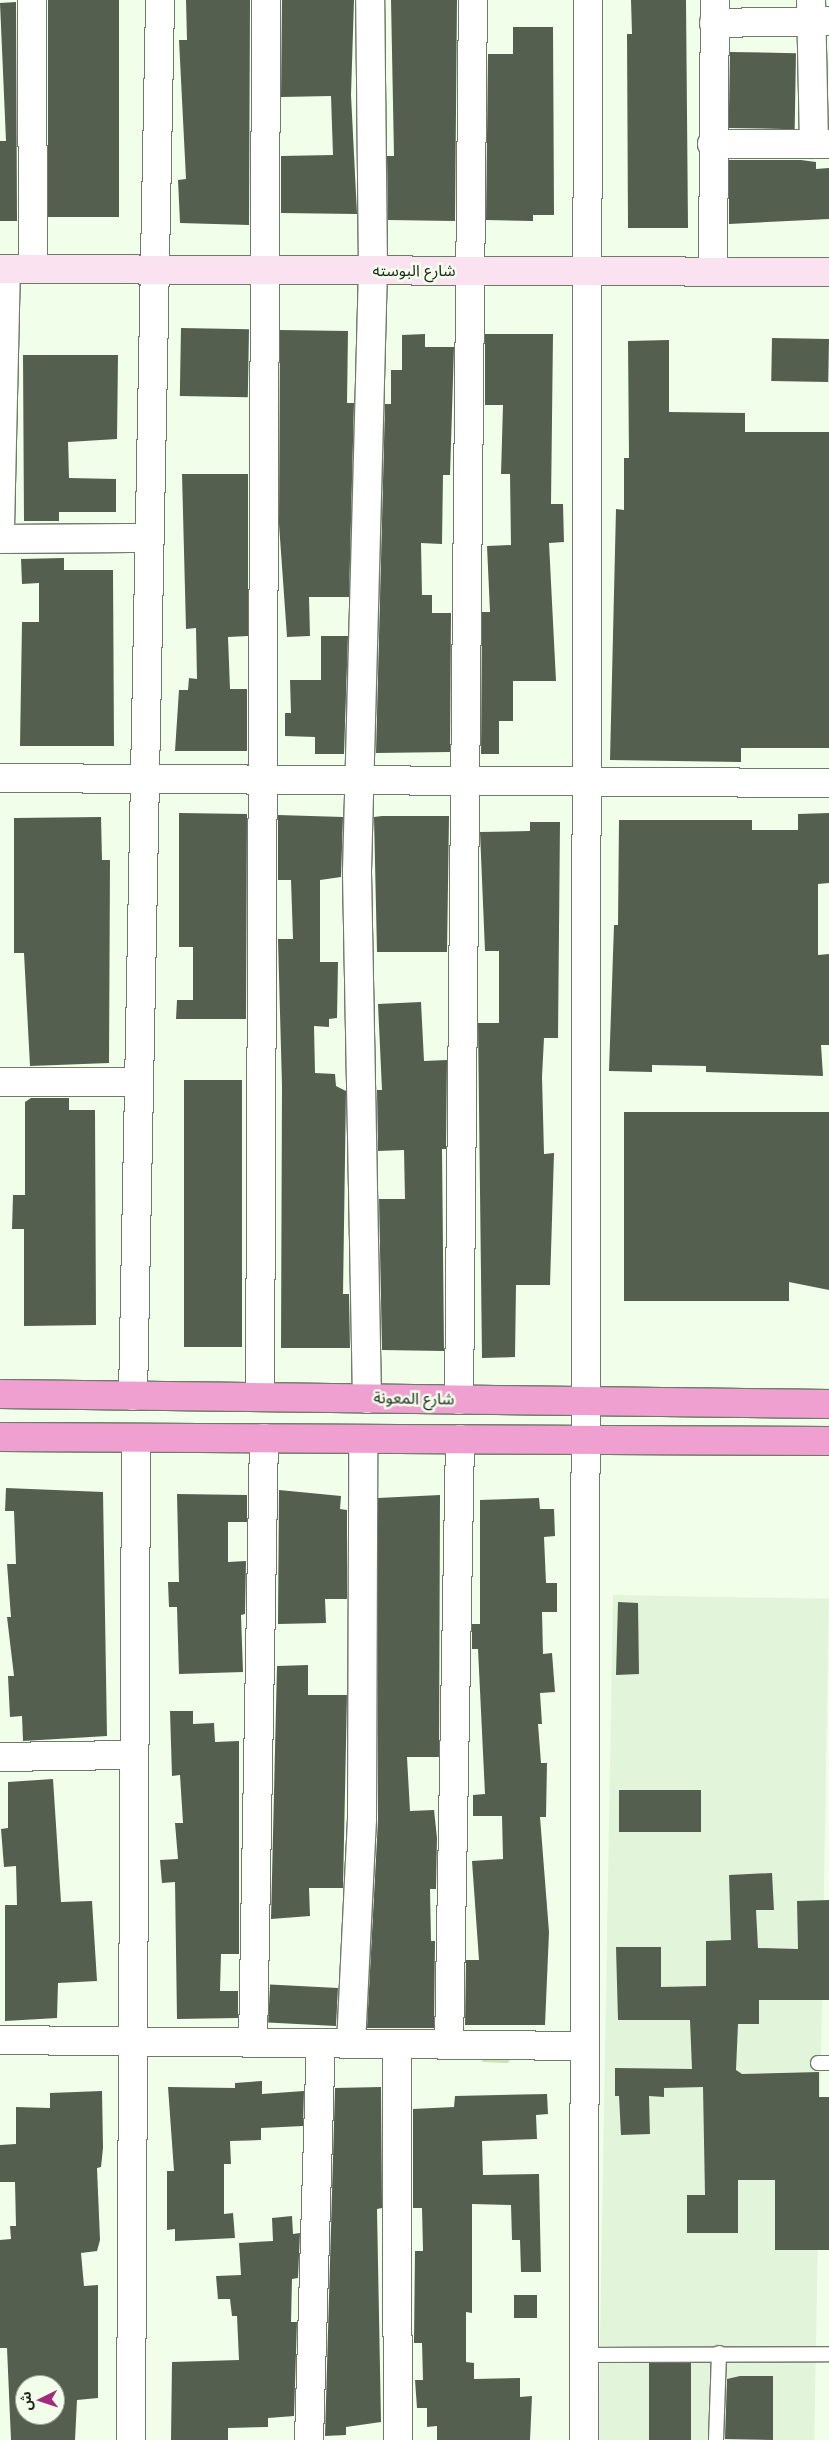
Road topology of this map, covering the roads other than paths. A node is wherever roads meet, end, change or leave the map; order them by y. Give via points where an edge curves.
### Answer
1 (32, 0) edge
2 (160, 0) edge
3 (266, 0) edge
4 (370, 0) edge
5 (473, 0) edge
6 (588, 0) edge
7 (715, 12) edge
8 (817, 14) edge
9 (712, 144) junction
10 (821, 144) edge
11 (3, 269) edge
12 (32, 269) junction
13 (154, 269) junction
14 (267, 270) junction
15 (372, 270) junction
16 (468, 271) junction
17 (588, 272) junction
18 (713, 272) junction
19 (829, 272) edge
20 (0, 529) edge
21 (149, 538) junction
22 (0, 539) edge
23 (0, 778) edge
24 (144, 779) junction
25 (262, 780) junction
26 (360, 780) junction
27 (465, 781) junction
28 (587, 781) junction
29 (829, 783) edge
30 (0, 1082) edge
31 (138, 1082) junction
32 (0, 1394) edge
33 (133, 1396) junction
34 (260, 1397) junction
35 (367, 1398) junction
36 (459, 1400) junction
37 (586, 1401) junction
38 (829, 1404) edge
39 (0, 1437) edge
40 (136, 1438) junction
41 (264, 1438) junction
42 (363, 1439) junction
43 (460, 1439) junction
44 (586, 1440) junction
45 (829, 1441) edge
46 (134, 1755) junction
47 (0, 1757) edge
48 (0, 2040) edge
49 (133, 2042) junction
50 (253, 2043) junction
51 (321, 2044) junction
52 (351, 2044) junction
53 (397, 2044) junction
54 (449, 2045) junction
55 (584, 2046) junction
56 (719, 2353) junction
57 (829, 2354) edge
58 (586, 2355) junction
59 (131, 2440) edge
60 (308, 2440) edge
61 (398, 2440) edge
62 (584, 2440) edge
63 (716, 2440) edge

1 - 12 street
2 - 13 street
3 - 14 street
4 - 15 street
5 - 16 street
6 - 17 street
7 - 8 street
7 - 9 street
8 - 10 street
9 - 10 street
9 - 18 street
11 - 12 street, شارع البوسته
11 - 20 street
12 - 13 street, شارع البوسته
13 - 14 street, شارع البوسته
13 - 21 street
14 - 15 street, شارع البوسته
14 - 25 street
15 - 16 street, شارع البوسته
15 - 26 street
16 - 17 street, شارع البوسته
16 - 27 street
17 - 18 street, شارع البوسته
17 - 28 street
18 - 19 street, شارع البوسته
21 - 22 street
21 - 24 street
23 - 24 street
24 - 25 street
24 - 31 street
25 - 26 street
25 - 34 street
26 - 27 street
26 - 35 street via 357,870
27 - 28 street
27 - 36 street
28 - 29 street
28 - 37 street
30 - 31 street
31 - 33 street
32 - 33 highway, شارع المعونة
33 - 34 highway, شارع المعونة
34 - 35 highway, شارع المعونة
35 - 36 highway, شارع المعونة
36 - 37 highway, شارع المعونة
37 - 38 highway, شارع المعونة
37 - 44 street
39 - 40 highway
40 - 41 highway
40 - 46 street
41 - 42 highway
41 - 50 street
42 - 43 highway
42 - 52 street via 362,1819
43 - 44 highway
43 - 54 street
44 - 45 highway
44 - 55 street
46 - 47 street
46 - 49 street
48 - 49 street
49 - 50 street
49 - 59 street
50 - 51 street
51 - 52 street
51 - 60 street
52 - 53 street
53 - 54 street
53 - 61 street
54 - 55 street
55 - 58 street
56 - 57 lane
56 - 58 lane
56 - 63 lane
58 - 62 street

